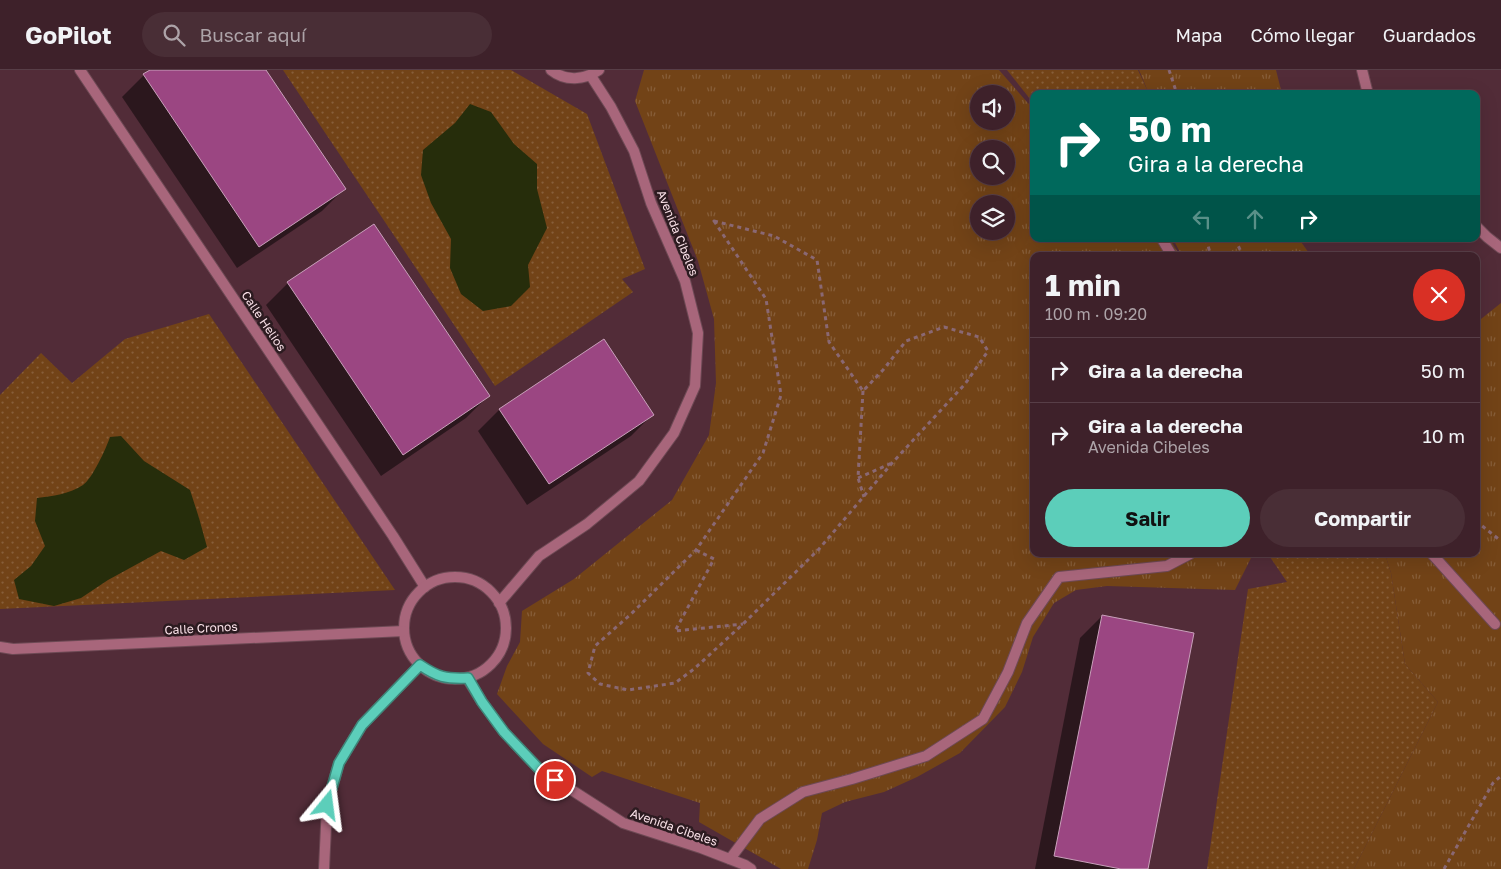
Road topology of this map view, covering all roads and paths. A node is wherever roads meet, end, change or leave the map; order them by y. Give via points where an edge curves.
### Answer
1 (80, 70) edge
2 (551, 70) edge
3 (1168, 70) edge
4 (1362, 70) edge
5 (595, 73) edge
6 (1176, 90) edge
7 (1367, 90) edge
8 (1480, 230) edge
9 (1501, 248) edge
10 (863, 391) junction
11 (894, 462) junction
12 (858, 478) junction
13 (864, 497) junction
14 (1480, 524) edge
15 (1501, 541) edge
16 (696, 550) junction
17 (1184, 557) edge
18 (1435, 557) edge
19 (425, 587) junction
20 (499, 603) junction
21 (744, 624) junction
22 (1496, 624) dead end
23 (404, 630) junction
24 (0, 647) edge
25 (420, 665) junction
26 (468, 678) junction
27 (1501, 776) edge
28 (730, 859) junction
29 (324, 869) edge
30 (751, 869) edge
31 (1444, 869) edge

1 - 19 street, Calle Helios
2 - 5 street via 567,78 579,79
3 - 6 path
4 - 7 street
5 - 20 street, Avenida Cibeles via 634,151 651,202 686,281 698,333 695,386 674,433 639,481 587,524 539,556
8 - 9 street
10 - 11 path via 906,341 944,326 980,337 988,350 965,384
10 - 12 path
10 - 16 path via 829,342 817,260 774,236 714,221 766,299 781,395 763,453
11 - 12 path
11 - 13 path
12 - 13 path
13 - 21 path via 819,549
14 - 15 path
16 - 21 path via 714,559 675,631
16 - 21 path via 595,646 588,673 600,684 628,690 675,683
17 - 28 street via 1167,566 1059,577 1027,623 1008,672 983,719 926,756 803,792 760,819
18 - 22 street
19 - 20 street via 441,579 457,577 489,589
19 - 23 street via 414,598 406,614
20 - 26 street via 506,625 502,648 494,662
23 - 24 street, Calle Cronos via 13,649
23 - 25 street via 412,655
25 - 26 street via 450,679
25 - 29 street via 362,725 339,763 327,805
26 - 28 street, Avenida Cibeles via 504,732 539,769 622,823
27 - 31 path via 1493,783
28 - 30 street, Avenida Cibeles

